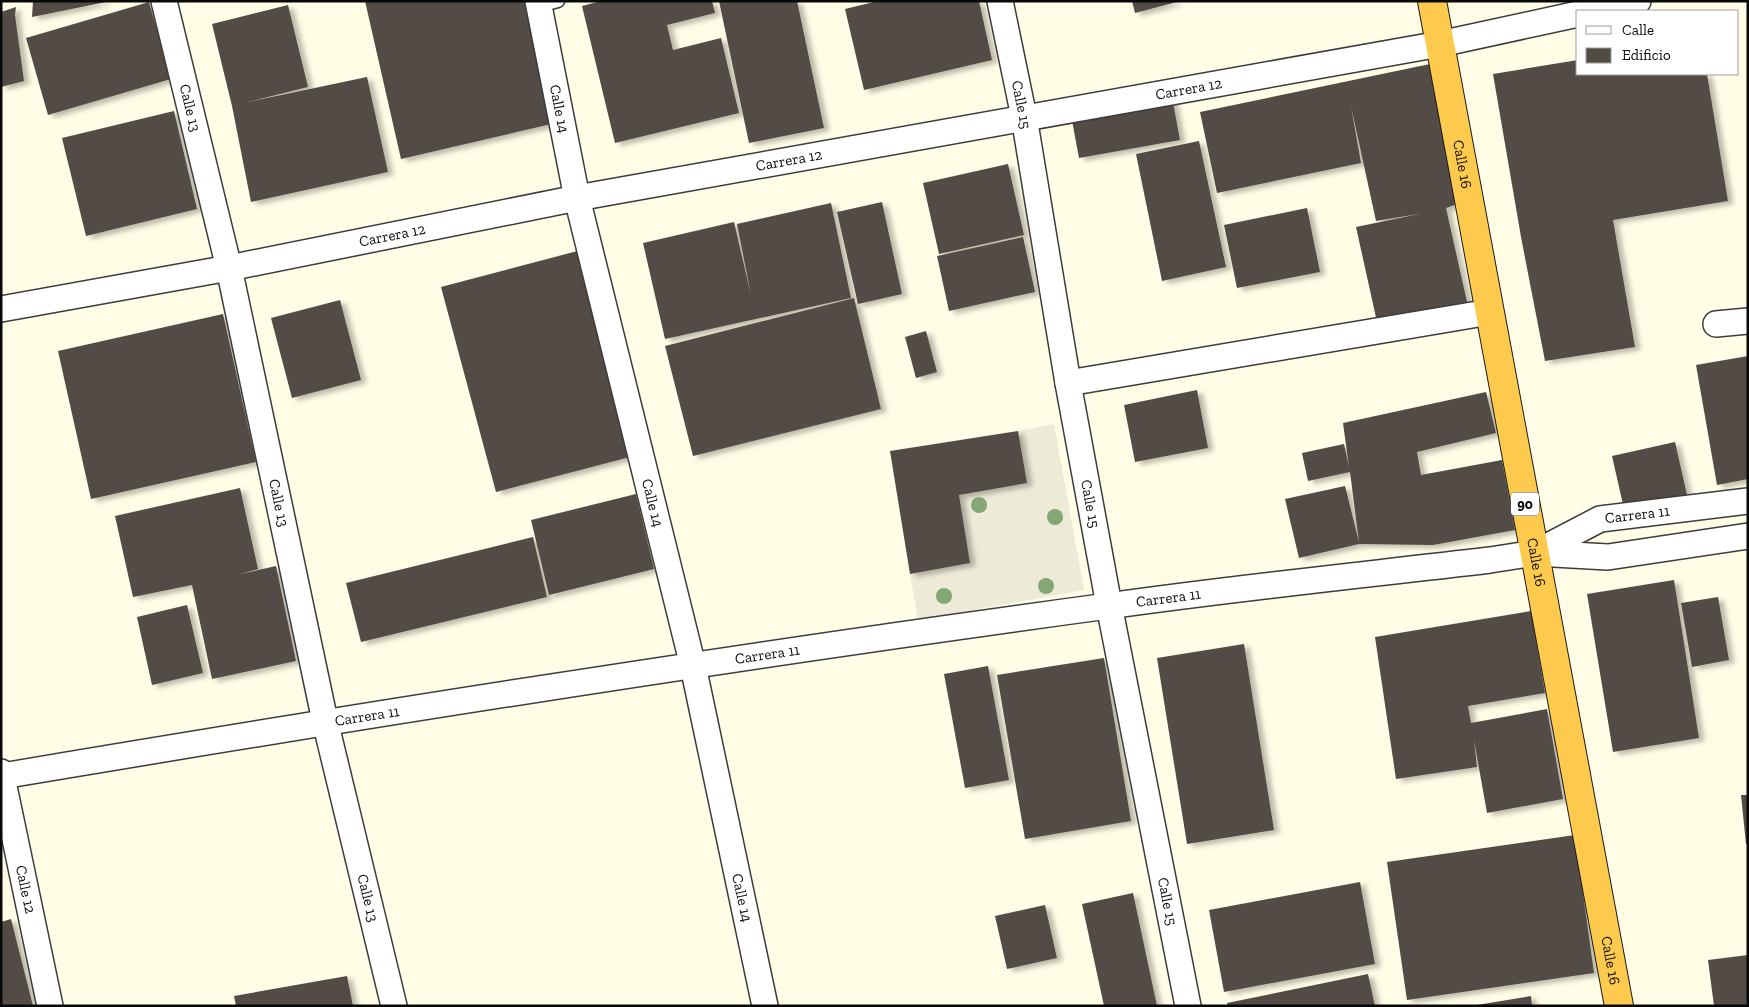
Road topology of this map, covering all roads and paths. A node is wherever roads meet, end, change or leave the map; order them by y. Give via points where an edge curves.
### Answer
1 (164, 1) edge
2 (1000, 1) edge
3 (1432, 1) edge
4 (1638, 1) edge
5 (545, 3) edge
6 (1597, 10) edge
7 (1576, 14) edge
8 (1440, 44) junction
9 (1024, 117) junction
10 (577, 198) junction
11 (229, 268) junction
12 (1, 309) edge
13 (1490, 312) junction
14 (1748, 321) edge
15 (1716, 324) dead end
16 (1068, 383) junction
17 (1748, 501) edge
18 (1748, 536) edge
19 (1535, 553) junction
20 (1110, 605) junction
21 (693, 666) junction
22 (325, 721) junction
23 (2, 774) edge
24 (50, 1006) edge
25 (394, 1006) edge
26 (764, 1006) edge
27 (1188, 1006) edge
28 (1619, 1006) edge

1 - 11 street, Calle 13
2 - 9 street, Calle 15
3 - 8 highway, Calle 16 / 90
4 - 6 street
5 - 10 street, Calle 14
7 - 8 street, Carrera 12
8 - 9 street, Carrera 12
8 - 13 highway, Calle 16 / 90
9 - 10 street, Carrera 12
9 - 16 street, Calle 15
10 - 11 street, Carrera 12
10 - 21 street, Calle 14
11 - 12 street, Carrera 12
11 - 22 street, Calle 13
13 - 16 street
13 - 19 highway, Calle 16 / 90
14 - 15 street
16 - 20 street, Calle 15
17 - 19 street, Carrera 11 via 1600,519
18 - 19 street, Carrera 11 via 1608,557
19 - 20 street, Carrera 11
19 - 28 highway, Calle 16 / 90
20 - 21 street, Carrera 11
20 - 27 street, Calle 15
21 - 22 street, Carrera 11
21 - 26 street, Calle 14
22 - 23 street, Carrera 11
22 - 25 street, Calle 13
23 - 24 street, Calle 12

